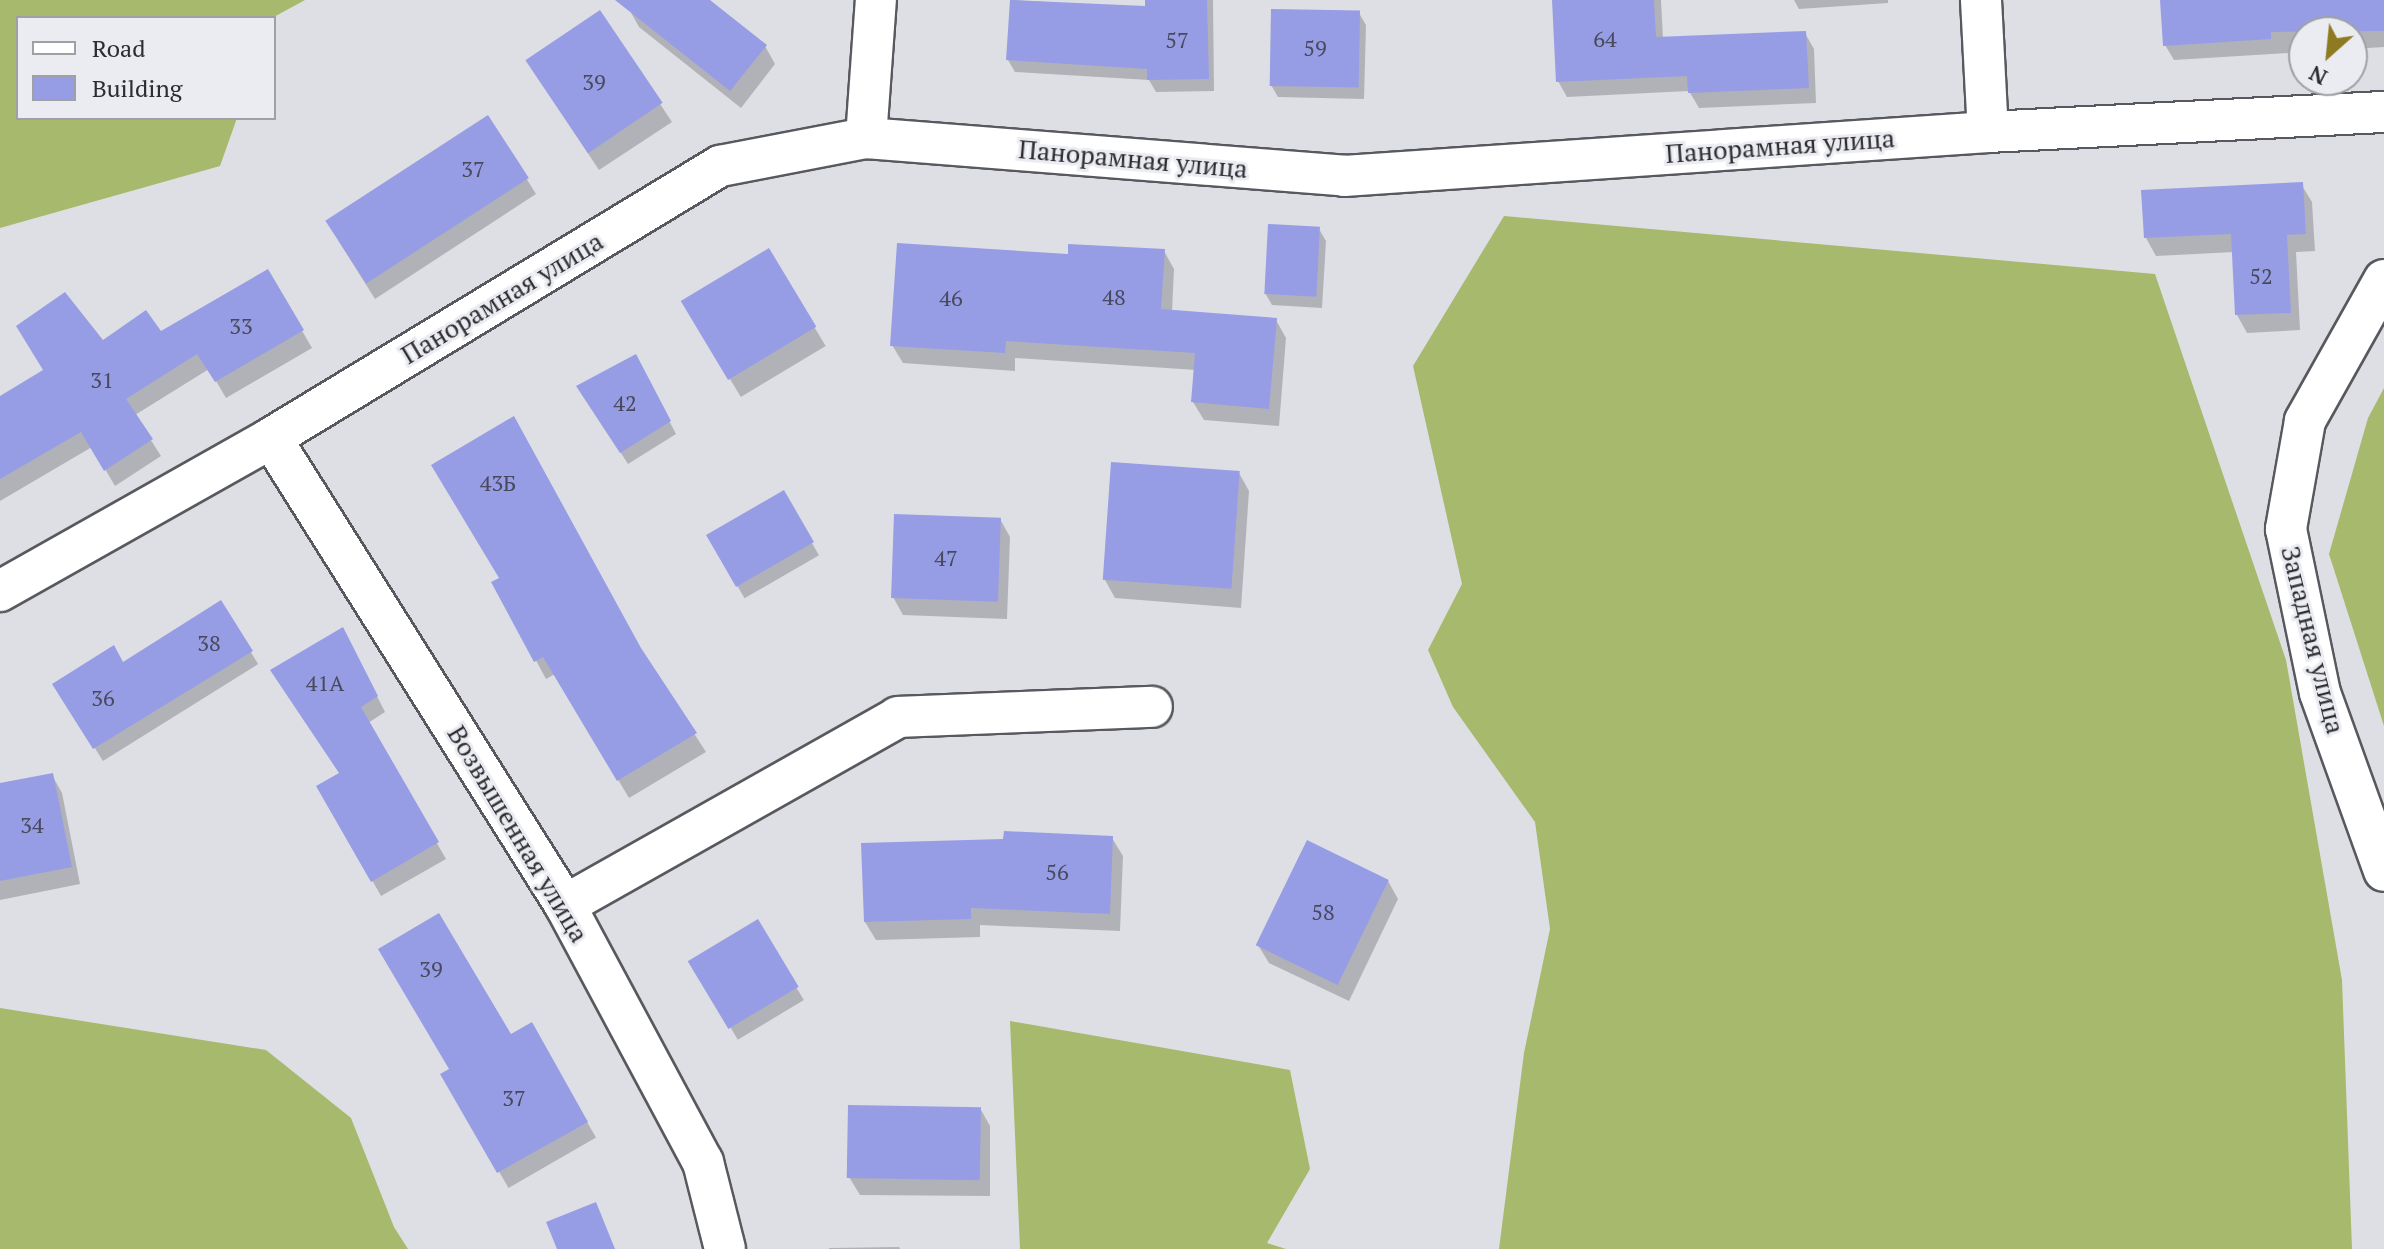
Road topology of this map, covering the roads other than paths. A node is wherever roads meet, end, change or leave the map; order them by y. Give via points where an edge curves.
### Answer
1 (876, 0) edge
2 (1981, 0) edge
3 (2384, 112) edge
4 (1988, 132) junction
5 (866, 138) junction
6 (2384, 280) edge
7 (271, 438) junction
8 (0, 591) edge
9 (1152, 707) dead end
10 (2384, 871) edge
11 (565, 905) junction
12 (725, 1249) edge

1 - 5 street
2 - 4 street
3 - 4 street, Панорамная улица
4 - 5 street, Панорамная улица via 1344,176
5 - 7 street, Панорамная улица via 720,166
6 - 10 street, Западная улица via 2305,421 2286,529 2320,693
7 - 8 street, Панорамная улица
7 - 11 street, Возвышенная улица
9 - 11 street via 898,717
11 - 12 street, Возвышенная улица via 703,1162

